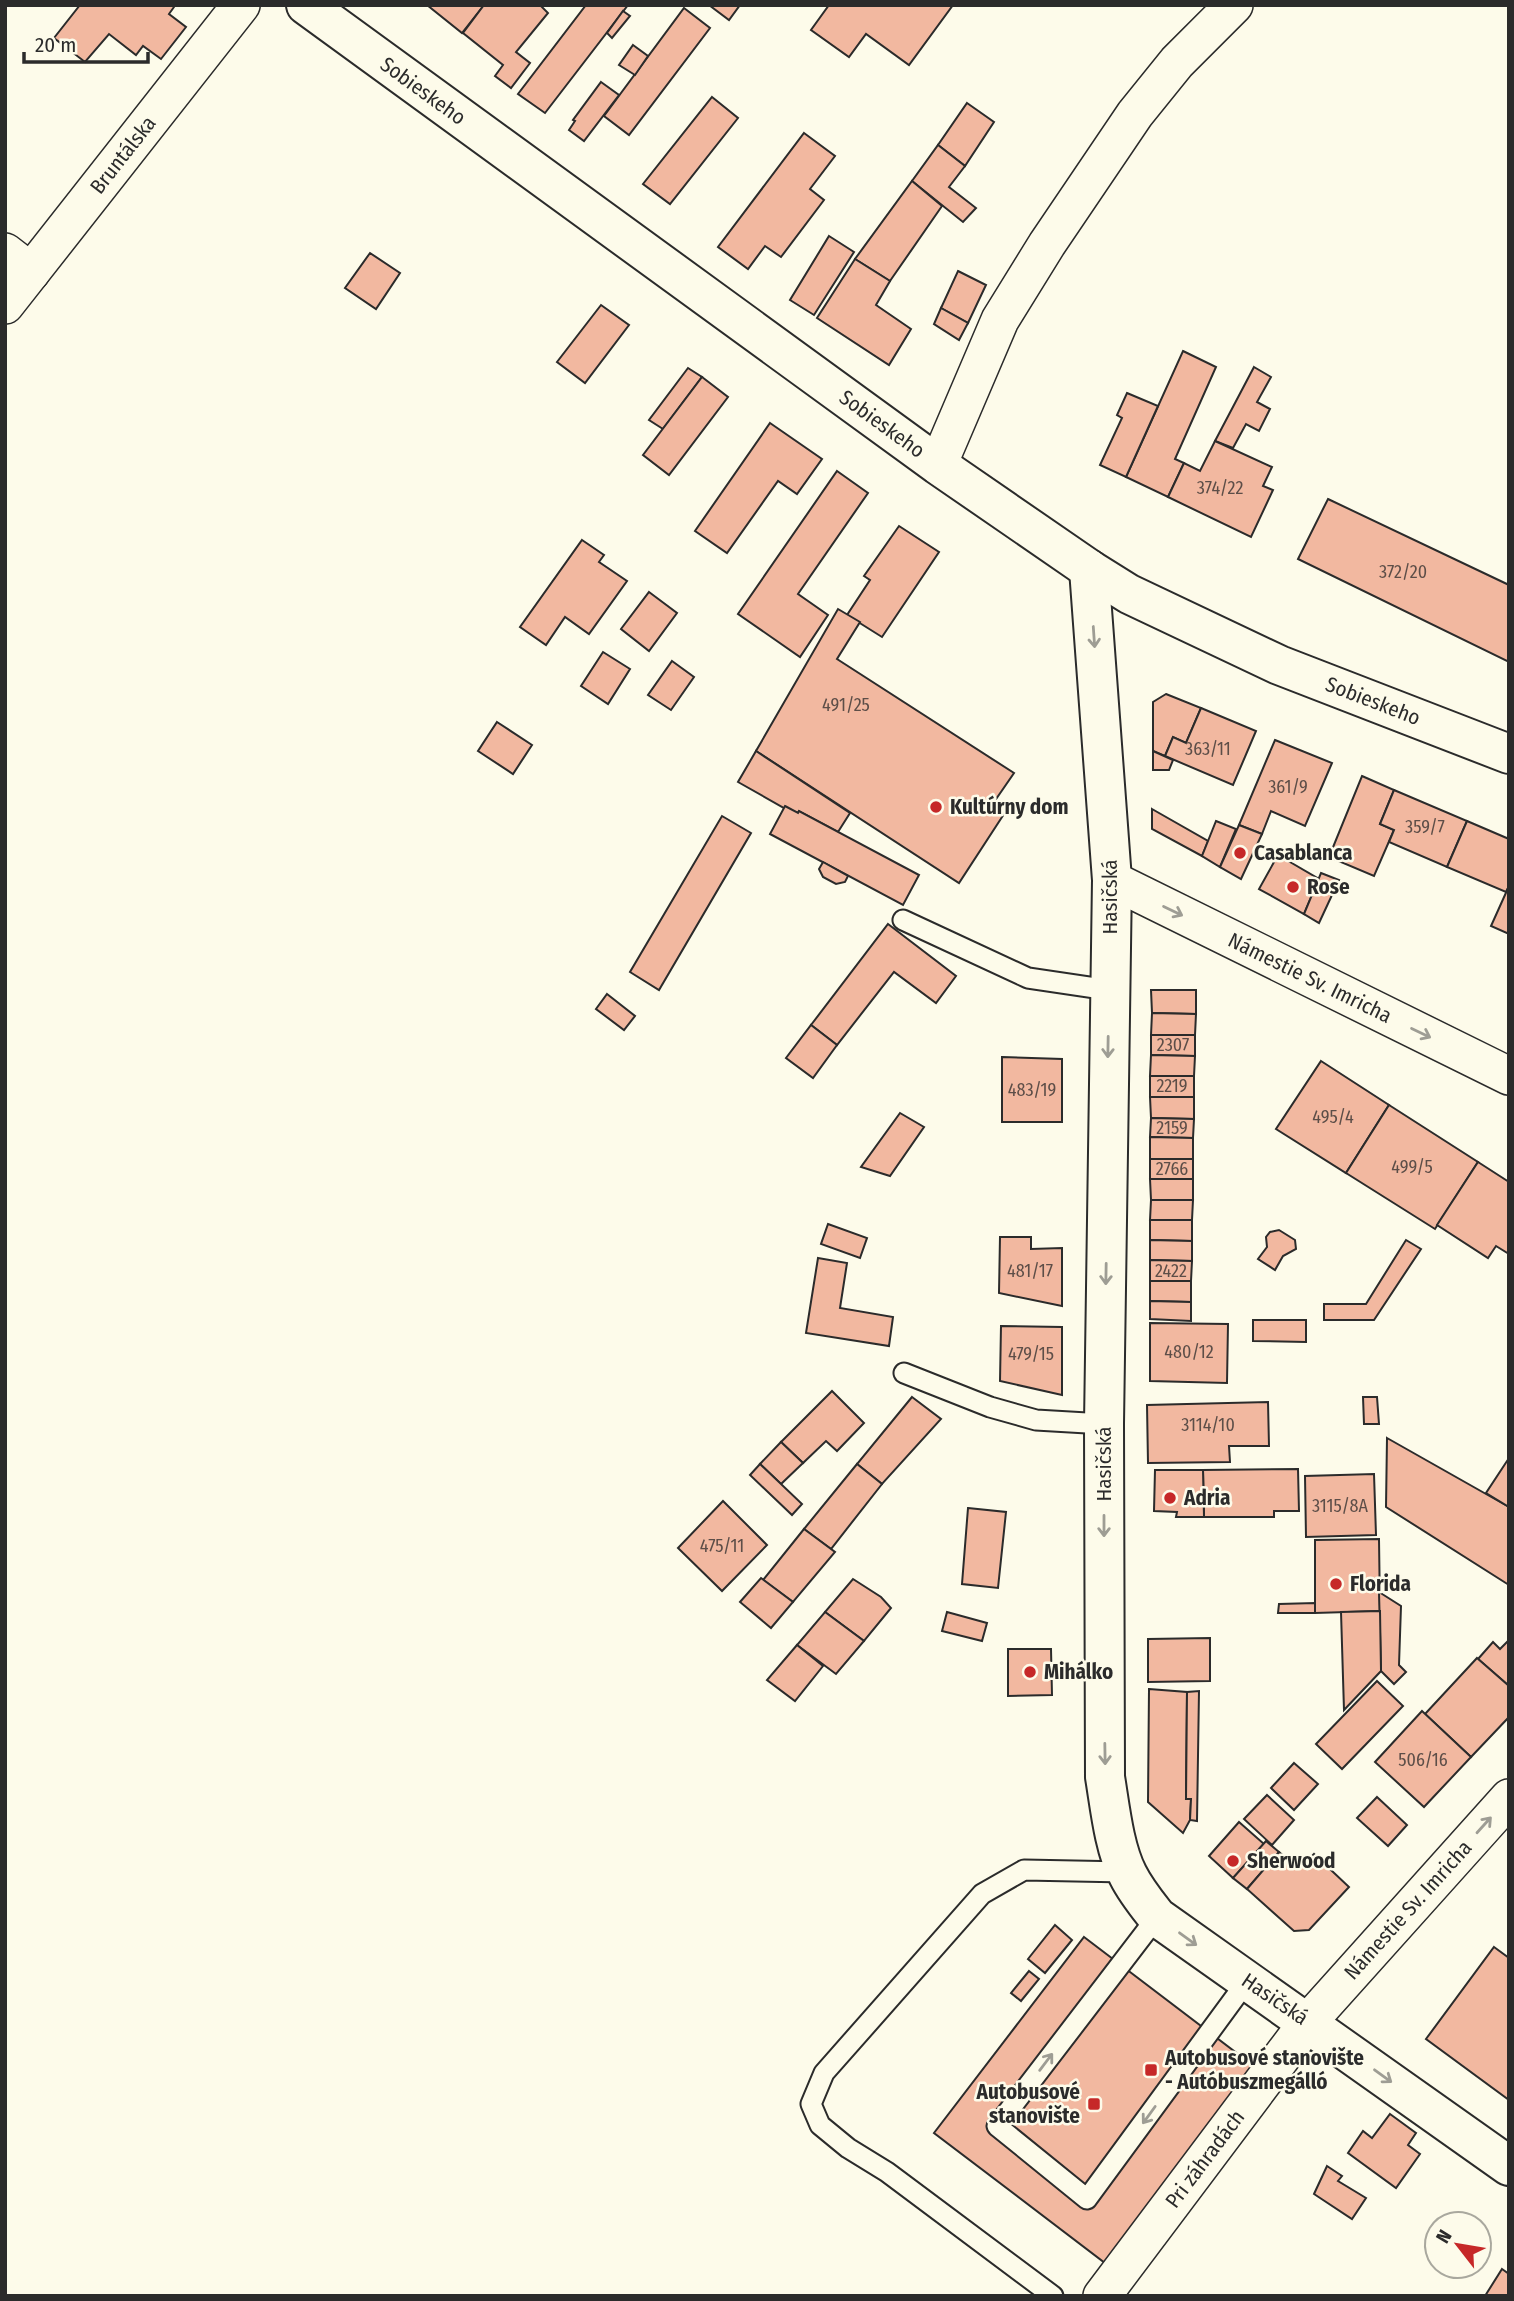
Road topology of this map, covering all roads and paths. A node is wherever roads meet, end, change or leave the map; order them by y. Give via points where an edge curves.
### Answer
1 (241, 5) edge
2 (306, 5) edge
3 (1234, 5) edge
4 (18, 262) edge
5 (5, 305) edge
6 (938, 464) junction
7 (1089, 569) junction
8 (1509, 754) edge
9 (1112, 880) junction
10 (903, 920) dead end
11 (1109, 990) junction
12 (1509, 1076) edge
13 (904, 1373) dead end
14 (1104, 1424) junction
15 (1509, 1798) edge
16 (1126, 1872) junction
17 (1157, 1917) junction
18 (1247, 1981) junction
19 (1308, 2021) junction
20 (1509, 2166) edge
21 (1054, 2296) edge
22 (1102, 2296) edge

1 - 4 street, Bruntálska
2 - 6 street, Sobieskeho
3 - 6 street via 1177,62 1135,114 1046,244 1000,320
4 - 5 street, Bruntálska
6 - 7 street, Sobieskeho
7 - 8 street, Sobieskeho via 1129,594 1279,664
7 -> 9 street, Hasičská
9 - 11 street, Hasičská
9 -> 12 street, Námestie Sv. Imricha
10 - 11 lane via 1028,978
11 -> 14 street, Hasičská
13 - 14 lane via 1036,1420
14 -> 16 street, Hasičská via 1105,1777
19 -> 15 street, Námestie Sv. Imricha
16 - 17 street, Hasičská
16 - 21 lane via 1024,1870 982,1894 824,2073 811,2104 820,2125 848,2148
17 -> 18 street, Hasičská
18 -> 17 lane via 1087,2199 997,2126
18 - 19 street, Hasičská
19 -> 20 street, Hasičská
19 - 22 street, Pri záhradách

